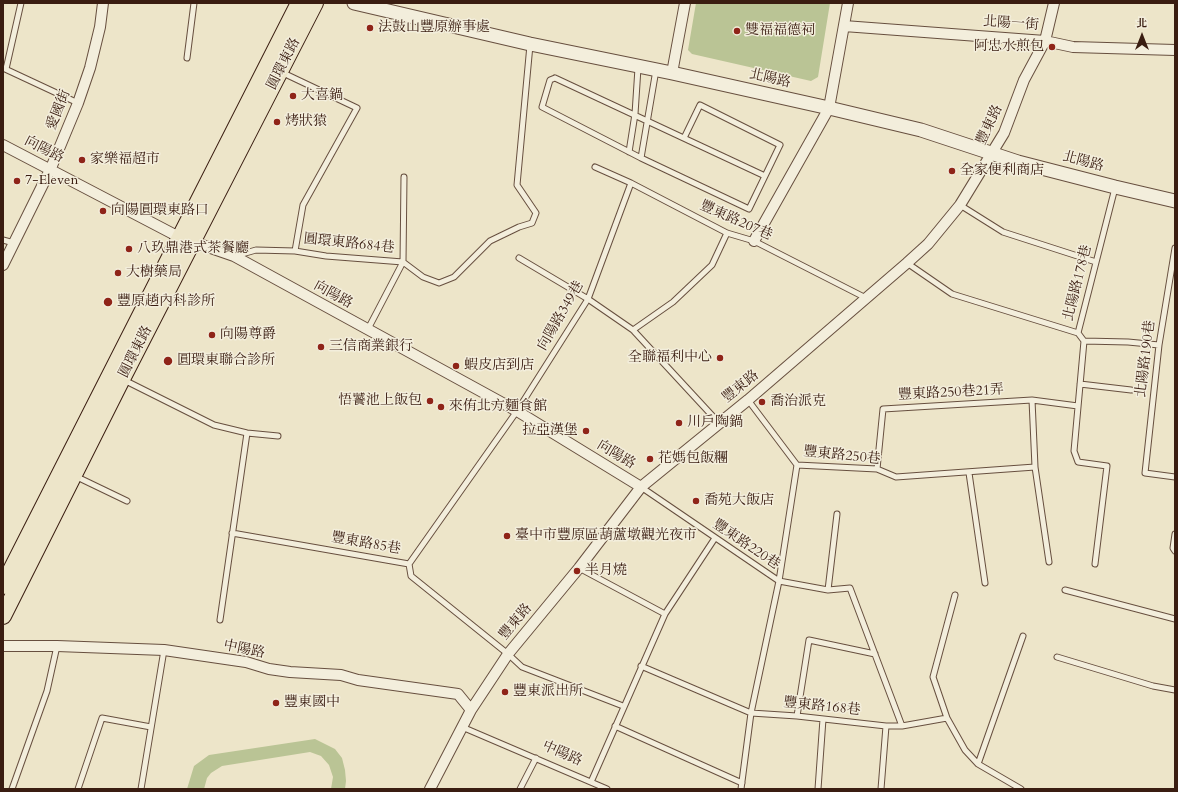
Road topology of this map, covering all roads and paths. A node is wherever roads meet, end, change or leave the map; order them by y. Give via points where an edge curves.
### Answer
1 (21, 3) edge
2 (103, 3) edge
3 (194, 3) edge
4 (299, 3) edge
5 (315, 3) edge
6 (354, 3) edge
7 (686, 3) edge
8 (848, 3) edge
9 (1054, 3) edge
10 (844, 26) junction
11 (1045, 41) junction
12 (530, 44) junction
13 (1175, 50) edge
14 (188, 58) dead end
15 (638, 67) junction
16 (4, 69) edge
17 (656, 70) junction
18 (280, 72) junction
19 (672, 73) junction
20 (78, 103) junction
21 (829, 108) junction
22 (634, 114) junction
23 (648, 121) junction
24 (684, 138) junction
25 (3, 145) edge
26 (629, 152) junction
27 (992, 154) junction
28 (641, 158) junction
29 (595, 167) dead end
30 (51, 168) junction
31 (765, 176) junction
32 (404, 177) dead end
33 (632, 183) junction
34 (1115, 187) junction
35 (1175, 201) edge
36 (960, 206) junction
37 (726, 233) junction
38 (186, 239) junction
39 (3, 240) edge
40 (754, 241) junction
41 (14, 244) junction
42 (1175, 248) edge
43 (295, 251) junction
44 (234, 256) junction
45 (518, 258) dead end
46 (403, 262) junction
47 (1096, 262) junction
48 (907, 263) junction
49 (3, 265) edge
50 (867, 298) junction
51 (588, 299) junction
52 (368, 329) junction
53 (633, 330) junction
54 (1078, 333) junction
55 (1084, 341) junction
56 (1159, 345) junction
57 (122, 379) junction
58 (1080, 384) junction
59 (1131, 390) dead end
60 (748, 400) junction
61 (1032, 400) junction
62 (1078, 406) junction
63 (518, 411) junction
64 (719, 423) junction
65 (247, 433) junction
66 (278, 436) dead end
67 (797, 465) junction
68 (1035, 467) junction
69 (877, 469) junction
70 (969, 473) junction
71 (74, 475) junction
72 (1175, 476) edge
73 (641, 487) junction
74 (127, 501) dead end
75 (837, 514) dead end
76 (232, 533) junction
77 (1175, 534) edge
78 (715, 538) junction
79 (1175, 551) edge
80 (1049, 562) dead end
81 (409, 564) junction
82 (1095, 564) dead end
83 (13, 567) edge
84 (579, 568) junction
85 (778, 581) junction
86 (985, 582) dead end
87 (3, 586) edge
88 (828, 590) junction
89 (1065, 590) dead end
90 (955, 595) dead end
91 (665, 614) junction
92 (3, 616) edge
93 (1175, 619) edge
94 (220, 620) dead end
95 (1023, 636) dead end
96 (3, 646) edge
97 (57, 646) junction
98 (164, 650) junction
99 (508, 654) junction
100 (876, 654) junction
101 (1057, 657) dead end
102 (641, 666) junction
103 (1175, 690) edge
104 (623, 706) junction
105 (471, 710) junction
106 (751, 713) junction
107 (798, 716) junction
108 (947, 718) junction
109 (823, 719) junction
110 (615, 726) junction
111 (886, 726) junction
112 (902, 726) junction
113 (151, 727) junction
114 (461, 727) junction
115 (536, 758) junction
116 (978, 764) junction
117 (591, 782) junction
118 (742, 783) junction
119 (12, 789) edge
120 (78, 789) edge
121 (141, 789) edge
122 (430, 789) edge
123 (520, 789) edge
124 (607, 789) edge
125 (741, 789) edge
126 (818, 789) edge
127 (881, 789) edge
128 (1022, 789) edge

1 - 16 lane
2 - 20 street, 愛國街 via 90,68
3 - 14 lane
4 - 38 main road, 圓環東路
5 - 18 main road, 圓環東路
6 - 12 street, 北陽路
7 - 19 street
8 - 10 street
9 - 11 street, 豐東路
10 - 11 street, 北陽一街
10 - 21 street
11 - 13 street, 北陽一街 via 1073,47
11 - 27 street, 豐東路 via 1024,80 1004,134
12 - 15 street, 北陽路
12 - 46 lane, 圓環東路684巷 via 517,185 536,213 532,223 490,241 454,277 440,283 423,277
15 - 17 street, 北陽路
15 - 22 lane
16 - 20 lane
17 - 19 street, 北陽路
17 - 23 lane
18 - 38 main road, 圓環東路
18 - 43 lane via 357,108 303,205
19 - 21 street, 北陽路
20 - 30 street, 愛國街
21 - 27 street, 北陽路 via 920,130
21 - 40 street
22 - 23 lane
22 - 26 lane
22 - 26 lane via 555,78 550,80 542,107
23 - 24 lane
23 - 28 lane
24 - 31 lane
24 - 31 lane via 700,105 780,145
25 - 30 street, 向陽路
26 - 28 lane
27 - 34 street, 北陽路
27 - 36 street, 豐東路 via 981,168
28 - 31 lane via 748,209
29 - 33 lane, 豐東路207巷
30 - 38 street, 向陽路
30 - 41 street, 愛國街
32 - 46 lane
33 - 37 lane, 豐東路207巷
33 - 51 lane, 向陽路349巷
34 - 35 street, 北陽路
34 - 47 lane, 北陽路178巷
36 - 47 lane via 1003,232
36 - 48 street, 豐東路 via 928,244
37 - 40 lane, 豐東路207巷
37 - 53 lane via 712,265 673,302
38 - 44 street, 向陽路
38 - 57 main road, 圓環東路
38 - 83 main road, 圓環東路
39 - 41 lane
40 - 50 lane, 豐東路207巷
41 - 49 street, 愛國街
42 - 56 lane, 北陽路190巷
43 - 44 lane, 圓環東路684巷 via 256,250
43 - 46 lane, 圓環東路684巷
44 - 52 street, 向陽路
45 - 51 lane
46 - 52 lane
47 - 54 lane, 北陽路178巷
48 - 50 street, 豐東路
48 - 54 lane via 952,294
50 - 60 street, 豐東路
51 - 53 lane
51 - 63 lane, 向陽路349巷
52 - 63 street, 向陽路
53 - 64 lane
54 - 55 lane, 北陽路178巷
55 - 56 lane
55 - 58 lane, 北陽路178巷
56 - 72 lane, 北陽路190巷 via 1145,473
57 - 65 lane via 214,425
57 - 71 main road, 圓環東路
58 - 59 lane
58 - 62 lane, 北陽路178巷
60 - 64 street, 豐東路
60 - 67 lane, 豐東路250巷
61 - 62 lane
61 - 68 lane
61 - 69 lane, 豐東路250巷21弄 via 883,408
62 - 82 lane, 北陽路178巷 via 1074,451 1078,462 1107,466
63 - 73 street, 向陽路
63 - 81 lane, 向陽路349巷
64 - 73 street, 豐東路
65 - 66 lane
65 - 76 lane
67 - 69 lane, 豐東路250巷
67 - 85 lane
68 - 70 lane, 豐東路250巷
68 - 80 lane
69 - 70 lane, 豐東路250巷 via 896,477
70 - 86 lane
71 - 74 lane
71 - 83 main road, 圓環東路
73 - 78 lane, 豐東路220巷
73 - 84 street, 豐東路
75 - 88 lane
76 - 81 lane, 豐東路85巷
76 - 94 lane
77 - 79 lane
78 - 85 lane, 豐東路220巷
78 - 91 lane
81 - 99 lane, 豐東路85巷 via 411,576
83 - 87 main road, 圓環東路
83 - 92 main road, 圓環東路
84 - 91 lane
84 - 99 street, 豐東路
85 - 88 lane, 豐東路220巷
85 - 106 lane
88 - 100 lane, 豐東路220巷 via 850,588
89 - 93 lane
90 - 108 lane via 933,677
91 - 102 lane
95 - 116 lane
96 - 97 street, 中陽路
97 - 98 street, 中陽路
97 - 119 lane via 47,691
98 - 105 street, 中陽路 via 246,662 283,671 341,675 358,680 458,694
98 - 113 lane
99 - 104 lane via 522,667
99 - 105 street, 豐東路
100 - 107 lane via 809,640
100 - 112 lane
101 - 103 lane via 1153,686
102 - 104 lane
102 - 106 lane, 豐東路168巷
104 - 110 lane
105 - 114 street, 豐東路
106 - 107 lane, 豐東路168巷
106 - 118 lane
107 - 109 lane, 豐東路168巷
108 - 112 lane, 豐東路168巷
108 - 116 lane via 965,750
109 - 111 lane, 豐東路168巷
109 - 126 lane
110 - 117 lane
110 - 118 lane
111 - 112 lane, 豐東路168巷
111 - 127 lane
113 - 120 lane via 102,718
113 - 121 lane
114 - 115 lane, 中陽路
114 - 122 street, 豐東路
115 - 117 lane, 中陽路
115 - 123 lane
116 - 128 lane
117 - 124 lane, 中陽路
118 - 125 lane

